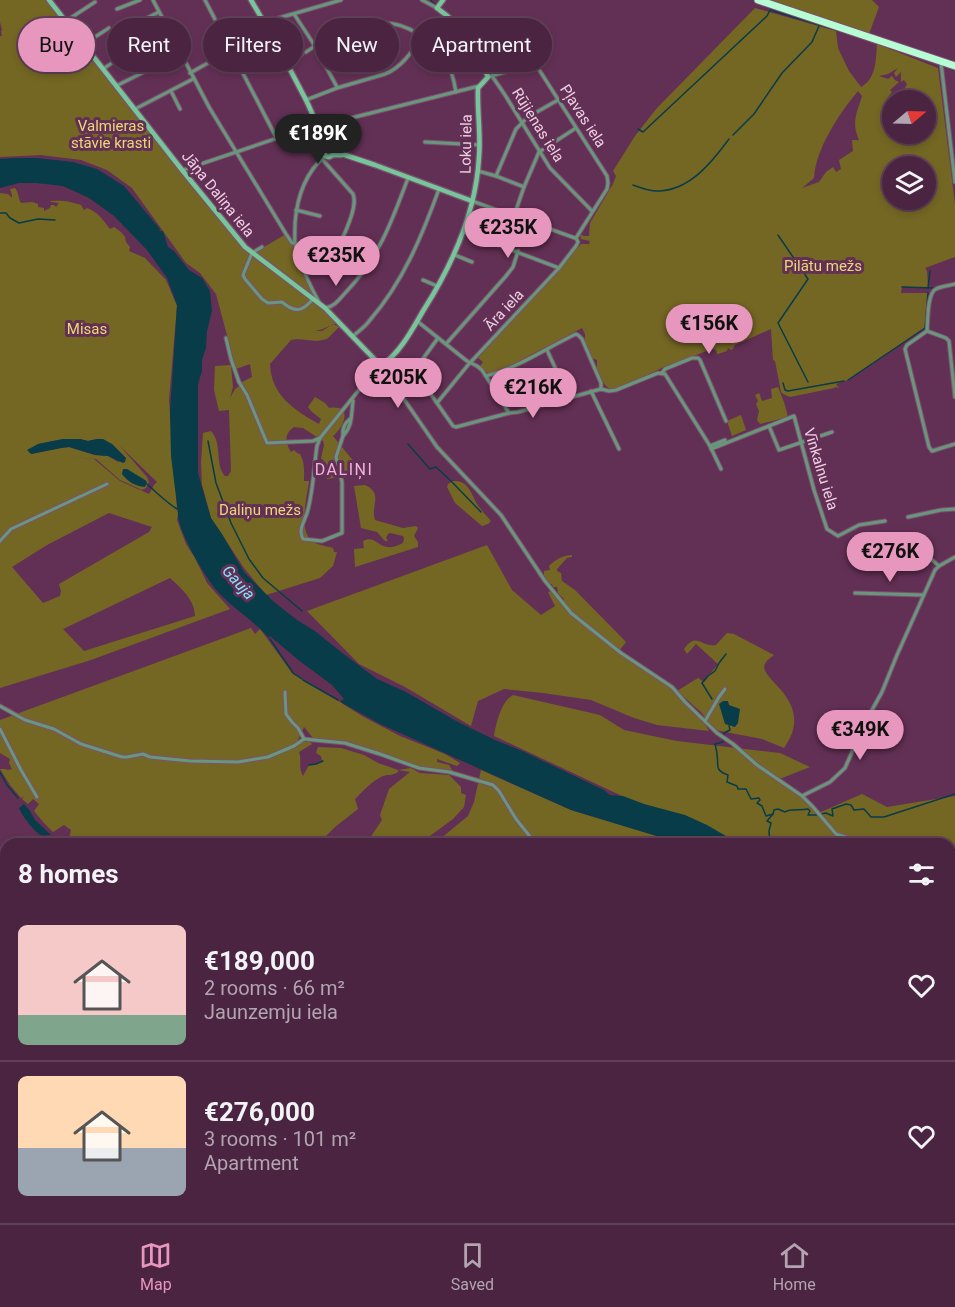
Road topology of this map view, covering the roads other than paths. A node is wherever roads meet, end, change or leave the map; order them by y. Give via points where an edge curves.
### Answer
1 (49, 0) edge
2 (140, 0) edge
3 (153, 0) edge
4 (205, 0) edge
5 (251, 0) edge
6 (341, 0) edge
7 (422, 0) edge
8 (443, 0) edge
9 (758, 0) edge
10 (95, 2) dead end
11 (437, 8) junction
12 (117, 9) dead end
13 (159, 12) junction
14 (294, 14) junction
15 (64, 18) edge
16 (71, 18) edge
17 (147, 18) edge
18 (162, 18) edge
19 (262, 18) edge
20 (279, 18) edge
21 (411, 31) edge
22 (314, 45) junction
23 (411, 51) edge
24 (303, 54) edge
25 (95, 58) edge
26 (940, 61) junction
27 (107, 66) edge
28 (203, 66) edge
29 (955, 66) edge
30 (103, 69) junction
31 (144, 72) edge
32 (292, 72) edge
33 (451, 72) edge
34 (190, 73) joint
35 (490, 76) junction
36 (193, 80) junction
37 (116, 86) junction
38 (479, 86) junction
39 (337, 88) junction
40 (171, 91) junction
41 (456, 92) junction
42 (306, 100) junction
43 (558, 100) junction
44 (135, 109) junction
45 (180, 109) dead end
46 (522, 122) junction
47 (319, 127) junction
48 (576, 128) junction
49 (276, 138) junction
50 (425, 142) dead end
51 (480, 145) junction
52 (236, 151) junction
53 (330, 151) junction
54 (539, 152) junction
55 (323, 158) junction
56 (182, 170) junction
57 (478, 171) junction
58 (496, 176) junction
59 (408, 178) junction
60 (955, 182) edge
61 (608, 183) joint
62 (524, 188) junction
63 (439, 189) junction
64 (472, 201) junction
65 (296, 210) junction
66 (592, 211) junction
67 (320, 216) dead end
68 (514, 216) junction
69 (295, 228) junction
70 (464, 232) junction
71 (285, 233) junction
72 (576, 238) junction
73 (295, 243) junction
74 (262, 247) dead end
75 (518, 252) junction
76 (252, 253) junction
77 (455, 255) junction
78 (298, 256) junction
79 (472, 262) dead end
80 (559, 268) junction
81 (423, 280) dead end
82 (955, 284) edge
83 (439, 287) junction
84 (313, 299) junction
85 (320, 303) junction
86 (325, 308) junction
87 (417, 321) junction
88 (927, 331) junction
89 (353, 336) junction
90 (226, 338) dead end
91 (438, 338) junction
92 (446, 344) junction
93 (547, 350) junction
94 (471, 363) junction
95 (381, 366) junction
96 (512, 367) junction
97 (662, 373) junction
98 (486, 376) junction
99 (601, 388) junction
100 (591, 392) junction
101 (955, 397) edge
102 (353, 399) junction
103 (565, 399) junction
104 (437, 403) junction
105 (530, 409) junction
106 (509, 413) junction
107 (726, 421) dead end
108 (769, 426) junction
109 (832, 432) dead end
110 (320, 438) junction
111 (725, 440) dead end
112 (800, 443) junction
113 (955, 444) edge
114 (710, 448) junction
115 (619, 449) dead end
116 (721, 470) dead end
117 (107, 484) dead end
118 (955, 509) edge
119 (908, 517) dead end
120 (885, 521) dead end
121 (0, 542) edge
122 (955, 557) edge
123 (900, 565) dead end
124 (939, 566) junction
125 (855, 593) dead end
126 (923, 595) junction
127 (725, 689) dead end
128 (285, 692) dead end
129 (0, 706) edge
130 (705, 721) junction
131 (0, 729) edge
132 (301, 735) junction
133 (304, 739) junction
134 (299, 742) junction
135 (802, 796) junction
136 (37, 797) dead end
137 (531, 838) edge
138 (848, 838) edge

1 - 15 street, Jāņa Daliņa iela
2 - 12 street
3 - 13 street
4 - 49 street
5 - 19 street
6 - 14 street
7 - 11 street
8 - 11 street
9 - 26 highway
10 - 16 street
11 - 35 street via 460,26
13 - 17 street
13 - 18 street
14 - 20 street
14 - 22 street
21 - 22 street via 399,25 377,24 337,34
22 - 24 street
22 - 39 street
23 - 39 street via 395,70
25 - 30 street, Jāņa Daliņa iela
26 - 29 highway
26 - 60 street
27 - 30 street
28 - 34 street
30 - 37 street, Jāņa Daliņa iela
31 - 37 street
32 - 42 street
33 - 41 street
34 - 36 street
35 - 38 street
35 - 43 street, Pļavas iela via 534,64
35 - 46 street, Rūjienas iela
36 - 40 street
36 - 52 street
37 - 44 street, Jāņa Daliņa iela
38 - 41 street
38 - 51 street, Loku iela
39 - 42 street
40 - 44 street
40 - 45 street
41 - 47 street
42 - 47 street
43 - 46 street
43 - 48 street, Pļavas iela
44 - 56 street, Jāņa Daliņa iela
46 - 54 street, Rūjienas iela
46 - 58 street
47 - 49 street
47 - 53 street
48 - 54 street
48 - 61 street, Pļavas iela
49 - 52 street
50 - 51 street
51 - 57 street, Loku iela
52 - 56 street
52 - 71 street
53 - 55 street via 329,158
53 - 59 street
54 - 62 street
54 - 66 street, Rūjienas iela
55 - 65 street via 302,188
55 - 78 street via 353,194 353,211 337,247
56 - 76 street, Jāņa Daliņa iela
57 - 58 street
57 - 64 street, Loku iela
58 - 62 street
59 - 63 street
59 - 86 street via 379,248 354,283 333,306
61 - 66 street, Āra iela
62 - 68 street
63 - 64 street
63 - 89 street via 409,263 370,321
64 - 68 street
64 - 70 street, Loku iela
65 - 67 street
65 - 69 street
66 - 72 street, Āra iela
68 - 72 street
69 - 71 street
69 - 73 street
70 - 75 street
70 - 77 street, Loku iela
71 - 73 street
72 - 80 street, Āra iela via 576,246
73 - 78 street
74 - 76 street
75 - 80 street
75 - 92 street via 506,276
76 - 84 street, Jāņa Daliņa iela
76 - 84 street via 243,275 262,299 300,310
77 - 79 street
77 - 83 street, Loku iela
78 - 85 street
80 - 94 street, Āra iela
81 - 83 street
82 - 88 street via 932,292
83 - 87 street, Loku iela
84 - 85 street, Jāņa Daliņa iela
85 - 86 street, Jāņa Daliņa iela
86 - 89 street, Jāņa Daliņa iela
87 - 91 street
87 - 95 street, Loku iela
88 - 101 street via 949,341
88 - 113 street via 905,349 909,369 929,447 932,451
89 - 95 street, Jāņa Daliņa iela
90 - 110 street via 240,382 267,442
91 - 92 street
91 - 104 street via 415,370
92 - 94 street
93 - 96 street
93 - 99 street via 578,335
93 - 103 street
94 - 98 street
94 - 104 street, Āra iela
95 - 102 street
95 - 130 street, Jāņa Daliņa iela via 437,447 501,515 571,613 672,687
96 - 98 street
96 - 105 street
97 - 99 street via 616,390
97 - 107 street via 698,358
97 - 114 street
98 - 106 street
99 - 100 street
100 - 103 street
100 - 115 street
102 - 110 street
102 - 110 street via 351,424 336,457 342,482 342,533 322,541 300,536
103 - 105 street
104 - 106 street via 456,427
105 - 106 street
108 - 112 street via 778,450
108 - 112 street, Vīnkalnu iela via 794,416
108 - 114 street
109 - 112 street
111 - 114 street
112 - 120 street, Vīnkalnu iela via 827,529 838,536 859,525
114 - 116 street
117 - 121 street via 11,529
118 - 119 street
122 - 124 street
123 - 124 street via 930,558
124 - 126 street
125 - 126 street
126 - 135 street via 882,692 856,734 845,768 830,782
127 - 130 street
128 - 132 street via 286,714
129 - 134 street via 81,744 122,757 143,754 238,762 268,757
130 - 135 street, Jāņa Daliņa iela via 757,765
131 - 136 street
132 - 133 street
132 - 134 street
133 - 134 street
133 - 137 street via 345,743 418,768 493,785
135 - 138 street, Jāņa Daliņa iela via 836,834

